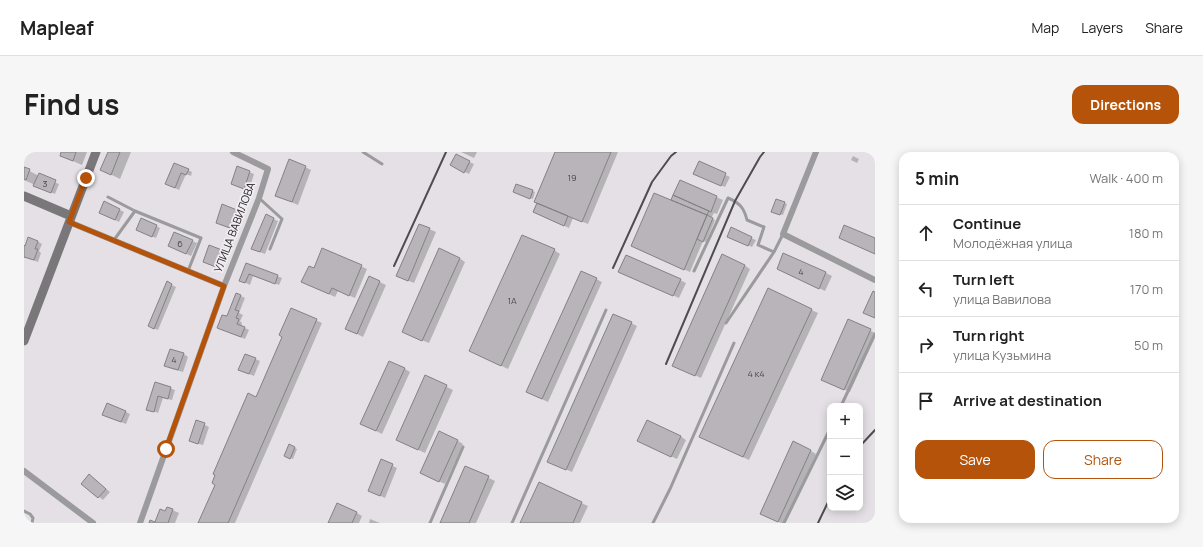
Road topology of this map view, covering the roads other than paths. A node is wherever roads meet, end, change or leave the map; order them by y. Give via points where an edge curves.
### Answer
1 (96, 152) edge
2 (233, 152) edge
3 (363, 152) edge
4 (816, 152) edge
5 (382, 164) dead end
6 (24, 196) edge
7 (108, 197) dead end
8 (259, 198) junction
9 (135, 211) junction
10 (70, 219) junction
11 (783, 234) junction
12 (114, 240) junction
13 (270, 249) dead end
14 (774, 252) junction
15 (188, 271) junction
16 (694, 271) dead end
17 (875, 280) edge
18 (224, 286) junction
19 (606, 310) dead end
20 (726, 323) dead end
21 (875, 334) edge
22 (24, 341) edge
23 (734, 343) dead end
24 (842, 403) edge
25 (827, 435) edge
26 (463, 447) dead end
27 (24, 471) edge
28 (24, 511) edge
29 (91, 522) edge
30 (32, 523) edge
31 (140, 523) edge
32 (430, 523) edge
33 (512, 523) edge
34 (653, 523) edge
35 (784, 523) edge

1 - 10 main road
2 - 8 street, УЛИЦА ВАВИЛОВА via 268,169
3 - 5 lane
4 - 11 street
6 - 10 main road, УЛИЦА ВАВИЛОВА
7 - 9 lane
8 - 13 lane via 282,219
8 - 18 street, УЛИЦА ВАВИЛОВА
9 - 12 lane
9 - 15 lane via 201,238
10 - 12 street, УЛИЦА ВАВИЛОВА
10 - 22 main road
11 - 14 lane
11 - 17 street
12 - 15 street, УЛИЦА ВАВИЛОВА
14 - 16 lane via 758,246 764,227 747,220 744,210 728,198
14 - 20 lane
15 - 18 street, УЛИЦА ВАВИЛОВА
18 - 31 street
19 - 33 lane
21 - 24 lane
23 - 34 lane
25 - 35 lane
26 - 32 lane
27 - 29 street
28 - 30 lane via 33,518

